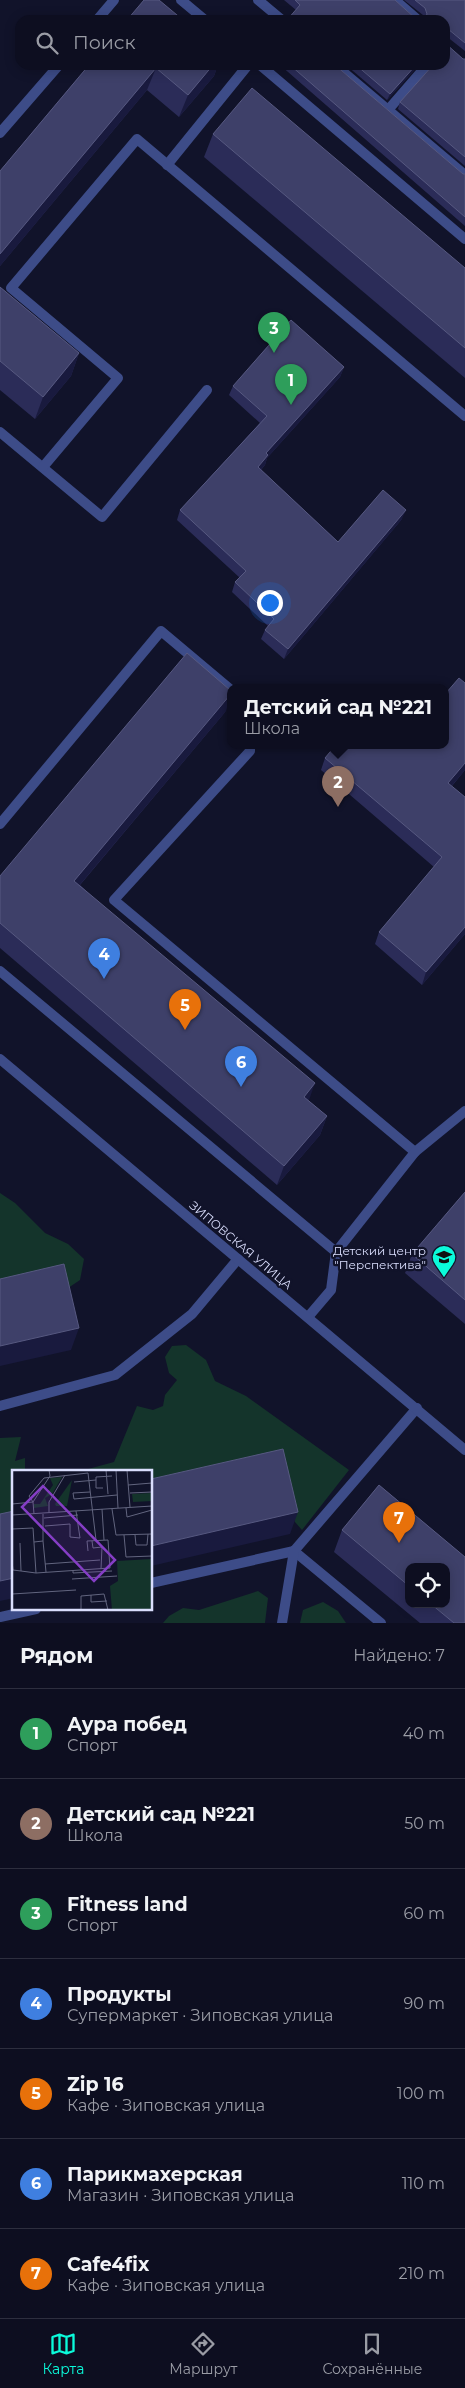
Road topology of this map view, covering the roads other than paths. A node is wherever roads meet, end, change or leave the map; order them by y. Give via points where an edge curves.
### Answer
1 (114, 0) edge
2 (181, 0) edge
3 (258, 0) edge
4 (395, 0) edge
5 (101, 15) edge
6 (199, 15) edge
7 (276, 15) edge
8 (412, 15) edge
9 (55, 70) edge
10 (244, 70) edge
11 (266, 70) edge
12 (341, 70) edge
13 (422, 70) edge
14 (388, 110) junction
15 (0, 134) edge
16 (167, 165) junction
17 (465, 175) edge
18 (465, 239) edge
19 (207, 390) dead end
20 (465, 416) edge
21 (0, 432) edge
22 (43, 467) junction
23 (227, 686) edge
24 (250, 749) edge
25 (0, 824) edge
26 (0, 971) edge
27 (0, 1058) edge
28 (465, 1111) edge
29 (415, 1152) junction
30 (336, 1252) junction
31 (238, 1259) junction
32 (308, 1317) junction
33 (0, 1406) edge
34 (417, 1408) junction
35 (465, 1450) edge
36 (294, 1551) junction
37 (152, 1583) edge
38 (32, 1610) edge
39 (0, 1617) edge
40 (282, 1623) edge
41 (381, 1623) edge

1 - 5 street
2 - 6 street
3 - 7 street
4 - 8 street
9 - 15 street
10 - 16 street
11 - 18 street
12 - 14 street
13 - 14 street
14 - 17 street
16 - 20 street
16 - 22 street via 137,139 11,288 118,378
19 - 22 street via 102,517
21 - 22 street
23 - 25 street via 161,631
24 - 29 street via 114,900
26 - 30 street
27 - 31 street, ЗИПОВСКАЯ УЛИЦА
28 - 29 street
29 - 30 street
30 - 32 street via 331,1290
31 - 32 street, ЗИПОВСКАЯ УЛИЦА
31 - 33 street via 192,1314 115,1376
32 - 34 street, ЗИПОВСКАЯ УЛИЦА
34 - 35 street, ЗИПОВСКАЯ УЛИЦА
34 - 36 street
36 - 37 street
36 - 40 street
36 - 41 street
38 - 39 street

